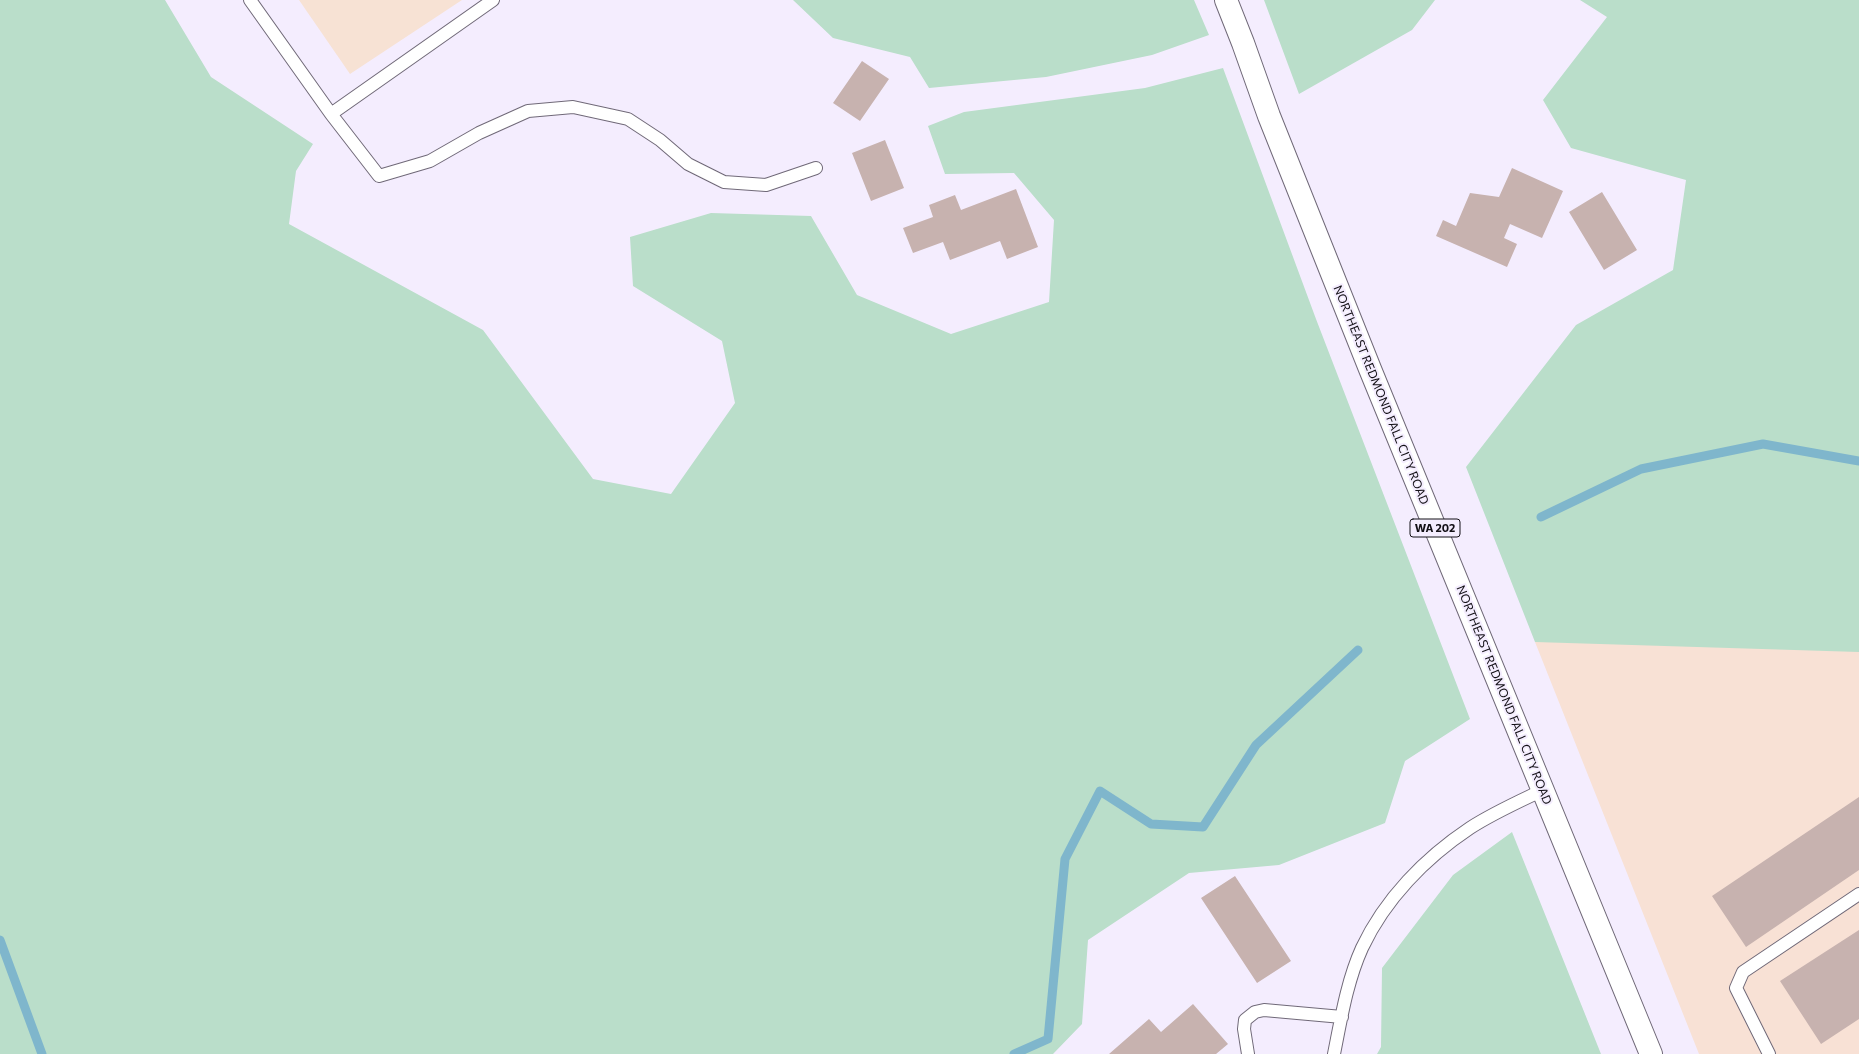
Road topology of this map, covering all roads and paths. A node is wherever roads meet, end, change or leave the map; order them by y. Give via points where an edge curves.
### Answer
1 (250, 0) edge
2 (493, 0) edge
3 (1226, 0) edge
4 (330, 114) junction
5 (816, 168) dead end
6 (1543, 790) junction
7 (1859, 894) edge
8 (1342, 1017) junction
9 (1248, 1054) edge
10 (1334, 1054) edge
11 (1651, 1054) edge
12 (1769, 1054) edge

1 - 4 lane
2 - 4 lane
3 - 6 main road, NORTHEAST REDMOND FALL CITY ROAD / WA 202 via 1269,116 1370,369
4 - 5 lane via 379,176 430,161 479,133 528,111 573,107 628,119 660,140 688,164 724,182 766,185
6 - 8 lane via 1470,828 1423,864 1404,884 1378,918 1361,950
6 - 11 main road, NORTHEAST REDMOND FALL CITY ROAD / WA 202
7 - 12 lane via 1743,972 1736,988
8 - 9 lane via 1264,1010 1255,1012 1245,1020
8 - 10 lane

